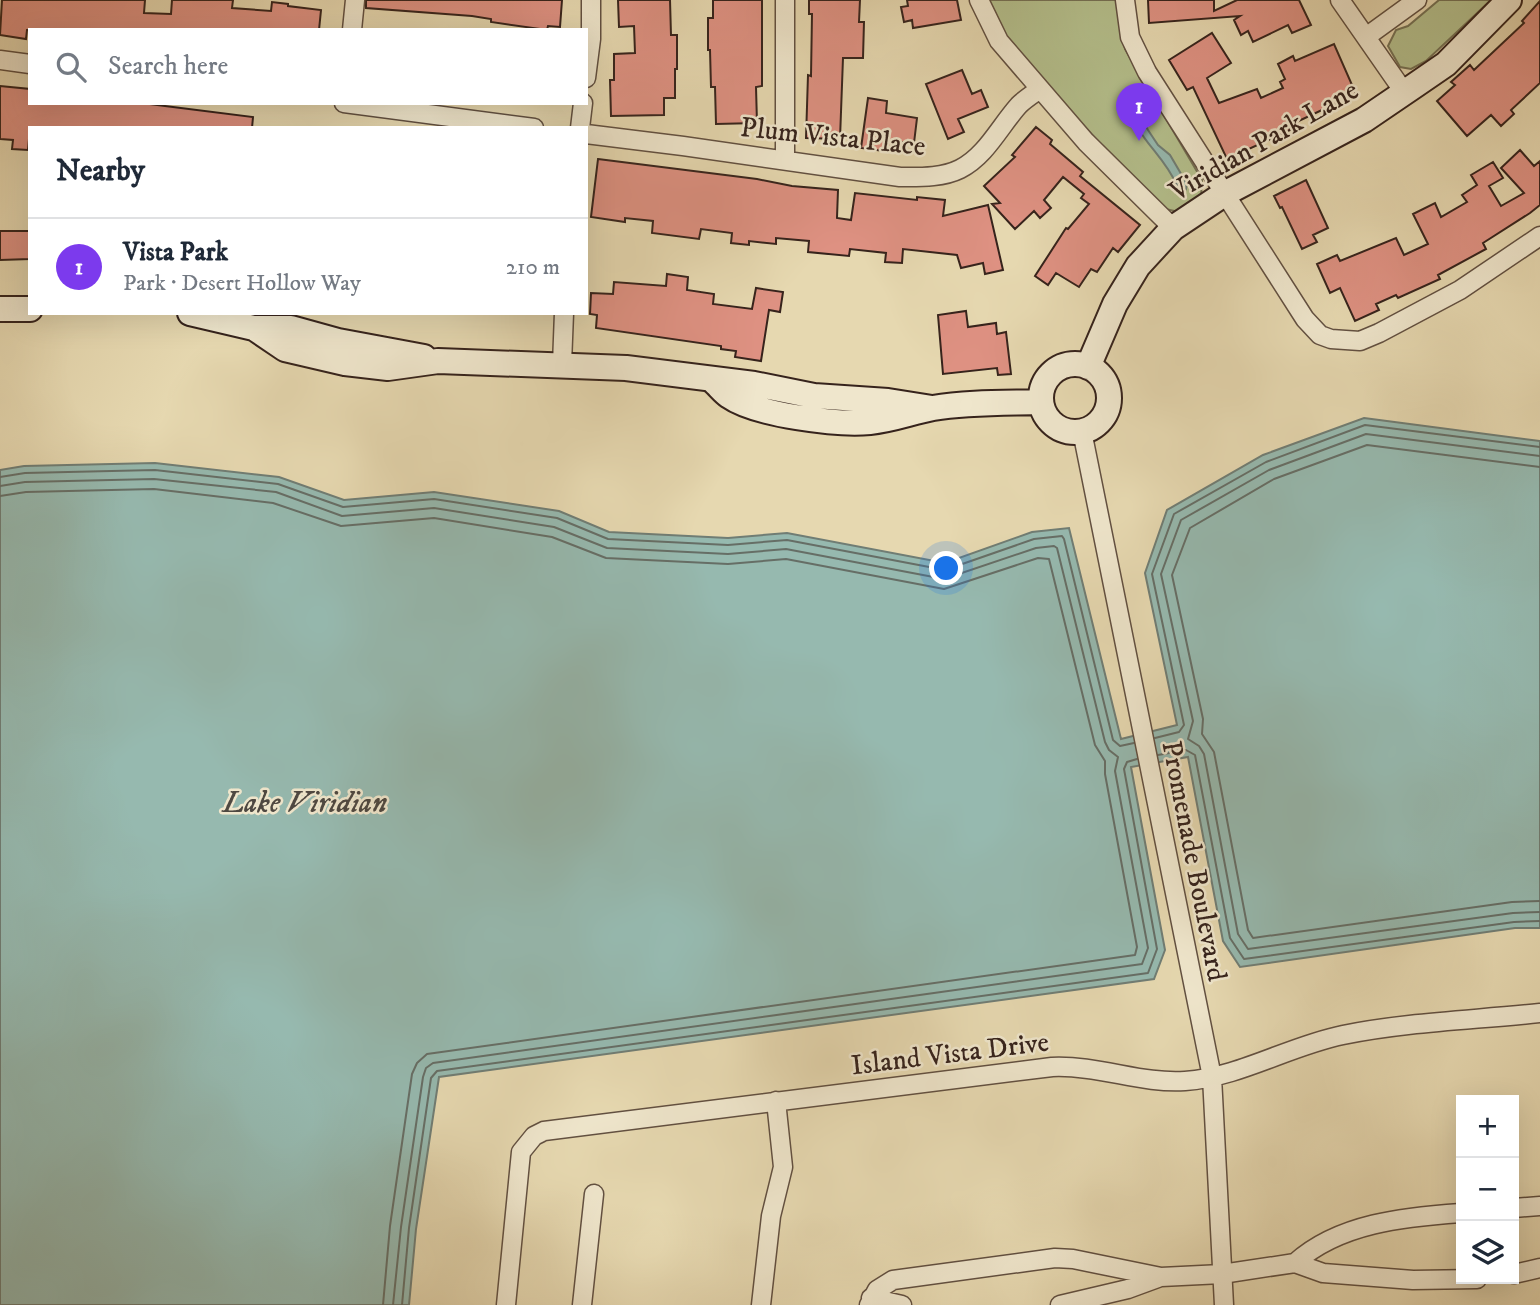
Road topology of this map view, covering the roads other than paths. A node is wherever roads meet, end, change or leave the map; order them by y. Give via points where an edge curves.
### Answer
1 (355, 0) edge
2 (591, 0) edge
3 (785, 0) edge
4 (979, 0) edge
5 (1125, 0) edge
6 (1340, 0) edge
7 (1417, 0) edge
8 (1509, 0) edge
9 (352, 28) edge
10 (1366, 37) junction
11 (0, 60) edge
12 (588, 62) edge
13 (28, 64) edge
14 (1040, 89) junction
15 (1404, 92) junction
16 (359, 105) edge
17 (583, 105) edge
18 (519, 126) edge
19 (580, 126) edge
20 (588, 134) edge
21 (785, 160) junction
22 (1224, 194) junction
23 (1173, 228) junction
24 (1540, 236) edge
25 (0, 309) edge
26 (28, 309) edge
27 (199, 315) edge
28 (564, 315) edge
29 (562, 364) junction
30 (1088, 367) junction
31 (1041, 402) junction
32 (1082, 431) junction
33 (1540, 1013) edge
34 (1212, 1077) junction
35 (776, 1101) junction
36 (594, 1194) dead end
37 (1540, 1206) edge
38 (1519, 1208) edge
39 (1456, 1214) edge
40 (1295, 1264) junction
41 (1540, 1268) edge
42 (1519, 1273) edge
43 (1222, 1274) junction
44 (1160, 1277) junction
45 (1456, 1279) edge
46 (870, 1301) edge
47 (506, 1305) edge
48 (582, 1305) edge
49 (761, 1305) edge
50 (902, 1305) edge
51 (1060, 1305) edge
52 (1224, 1305) edge

1 - 9 street
2 - 12 street
3 - 21 street
4 - 14 street via 999,41
5 - 22 street via 1137,55
6 - 10 street
7 - 10 street
8 - 15 street, Viridian Park Lane via 1446,64
10 - 15 street
11 - 13 street
14 - 21 street, Plum Vista Place via 1020,104 974,159 948,173 900,177
14 - 23 street
15 - 22 street, Viridian Park Lane via 1364,120
16 - 18 street
17 - 19 street
20 - 21 street, Plum Vista Place
22 - 23 street, Viridian Park Lane
22 - 24 street via 1305,319 1331,340 1360,341 1378,333 1460,289
23 - 30 street, Viridian Park Lane via 1138,266 1115,304
25 - 26 street
27 - 29 street via 254,328 285,349 345,363 388,368 438,361
28 - 29 street
29 - 31 street via 713,380 729,396 759,409 812,419 868,422 932,408
30 - 31 street via 1070,365 1054,371 1043,385
30 - 32 street via 1102,379 1108,406 1098,422
31 - 32 street via 1055,426
32 - 34 street, Promenade Boulevard
33 - 34 street, Island Vista Drive via 1343,1035
34 - 35 street, Island Vista Drive via 1162,1080 1075,1066 1052,1067
34 - 43 street, Promenade Boulevard
35 - 47 street, Island Vista Drive via 559,1128 534,1136 521,1152
35 - 49 street via 783,1167 771,1216
36 - 48 street
37 - 38 street
39 - 40 street via 1381,1222 1312,1249
40 - 43 street
40 - 45 street via 1323,1273
41 - 42 street
43 - 44 street
43 - 52 street, Promenade Boulevard
44 - 46 street via 1055,1258 893,1280 884,1283
44 - 51 street
46 - 50 street

